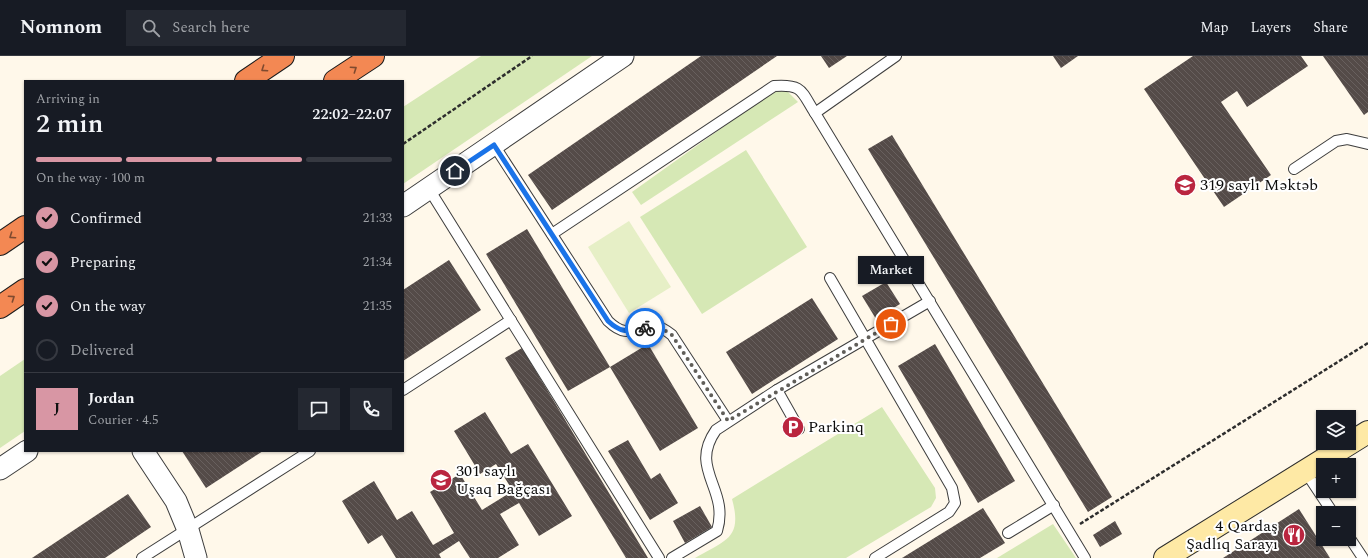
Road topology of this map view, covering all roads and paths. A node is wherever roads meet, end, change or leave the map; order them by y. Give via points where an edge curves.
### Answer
1 (283, 56) edge
2 (373, 56) edge
3 (532, 56) edge
4 (623, 56) edge
5 (896, 56) edge
6 (247, 80) edge
7 (337, 80) edge
8 (815, 113) junction
9 (404, 143) edge
10 (1368, 144) edge
11 (494, 145) junction
12 (1294, 169) dead end
13 (429, 189) junction
14 (404, 205) edge
15 (24, 228) edge
16 (552, 234) junction
17 (0, 244) edge
18 (830, 278) dead end
19 (24, 291) edge
20 (930, 301) junction
21 (0, 307) edge
22 (511, 320) junction
23 (866, 339) junction
24 (1368, 343) edge
25 (404, 389) edge
26 (777, 390) junction
27 (728, 421) junction
28 (799, 429) dead end
29 (1368, 432) edge
30 (26, 452) edge
31 (143, 452) edge
32 (308, 452) edge
33 (0, 469) edge
34 (1305, 471) junction
35 (1054, 505) junction
36 (1328, 506) edge
37 (188, 530) junction
38 (1070, 530) junction
39 (1008, 532) dead end
40 (1355, 546) edge
41 (142, 558) edge
42 (196, 558) edge
43 (659, 558) edge
44 (672, 558) edge
45 (875, 558) edge
46 (1085, 558) edge
47 (1165, 558) edge
48 (1363, 558) edge

1 -> 6 highway
7 -> 2 highway
3 - 9 path
4 - 11 street
5 - 8 lane
8 - 16 lane via 800,90 791,85 774,86
8 - 20 lane
10 - 12 lane via 1348,139 1336,141
11 - 13 street
11 - 16 lane
13 - 14 street
13 - 22 lane
15 -> 17 highway
16 - 27 lane via 608,321 617,329 627,331 654,326 672,335
18 - 23 lane
21 -> 19 highway
20 - 23 lane
20 - 35 lane
22 - 25 lane
22 - 43 lane
23 - 26 lane
23 - 45 lane via 952,488 955,503 949,512
24 - 38 path
26 - 27 lane
26 - 28 lane
27 - 44 lane via 716,430 710,439 705,456 720,504 721,518 717,530
29 - 34 main road
30 - 33 street
31 - 37 street via 176,501
32 - 37 lane
34 - 36 lane
34 - 47 main road
35 - 38 lane
35 - 39 lane
37 - 41 lane
37 - 42 street
38 - 46 lane
40 - 48 lane

